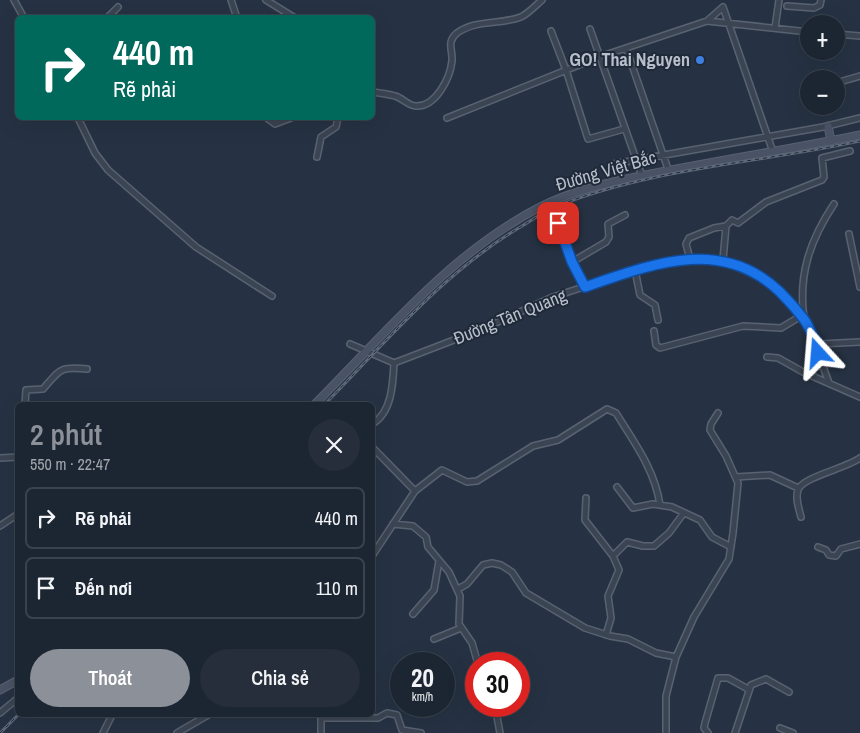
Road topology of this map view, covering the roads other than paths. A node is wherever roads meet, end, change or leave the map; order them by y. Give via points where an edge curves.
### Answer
1 (14, 0) edge
2 (231, 0) edge
3 (266, 0) edge
4 (542, 0) edge
5 (779, 0) edge
6 (821, 0) edge
7 (788, 6) dead end
8 (118, 7) dead end
9 (22, 15) edge
10 (110, 15) edge
11 (236, 15) edge
12 (290, 15) edge
13 (707, 21) junction
14 (730, 23) junction
15 (775, 28) junction
16 (590, 29) dead end
17 (551, 31) dead end
18 (800, 31) edge
19 (845, 35) edge
20 (860, 36) edge
21 (626, 48) junction
22 (598, 57) junction
23 (566, 70) junction
24 (860, 76) edge
25 (845, 80) edge
26 (375, 92) edge
27 (447, 118) dead end
28 (860, 118) edge
29 (79, 120) edge
30 (268, 120) edge
31 (286, 120) edge
32 (338, 120) edge
33 (828, 126) junction
34 (624, 129) junction
35 (860, 135) edge
36 (768, 137) junction
37 (831, 141) junction
38 (850, 151) dead end
39 (773, 152) junction
40 (663, 154) junction
41 (317, 157) dead end
42 (635, 159) junction
43 (613, 164) dead end
44 (668, 169) junction
45 (642, 176) junction
46 (834, 204) dead end
47 (625, 215) dead end
48 (558, 223) dead end
49 (726, 226) junction
50 (849, 234) dead end
51 (690, 259) junction
52 (723, 260) junction
53 (572, 262) junction
54 (635, 270) junction
55 (585, 287) junction
56 (860, 287) edge
57 (272, 296) dead end
58 (802, 317) junction
59 (658, 320) dead end
60 (654, 331) dead end
61 (860, 342) edge
62 (350, 344) dead end
63 (819, 344) junction
64 (366, 352) junction
65 (767, 357) dead end
66 (394, 363) junction
67 (87, 369) dead end
68 (829, 383) junction
69 (860, 397) edge
70 (25, 402) edge
71 (317, 402) edge
72 (718, 413) dead end
73 (375, 421) edge
74 (375, 450) edge
75 (15, 457) edge
76 (0, 458) edge
77 (860, 458) edge
78 (736, 477) junction
79 (617, 486) dead end
80 (798, 488) junction
81 (415, 491) junction
82 (586, 498) dead end
83 (660, 505) junction
84 (683, 514) junction
85 (15, 516) edge
86 (801, 517) dead end
87 (393, 524) junction
88 (0, 526) edge
89 (860, 544) edge
90 (731, 547) junction
91 (818, 547) dead end
92 (375, 551) edge
93 (613, 556) junction
94 (439, 561) junction
95 (458, 588) junction
96 (413, 614) dead end
97 (461, 628) junction
98 (606, 635) junction
99 (434, 639) dead end
100 (475, 652) edge
101 (676, 657) junction
102 (15, 682) edge
103 (748, 689) junction
104 (0, 690) edge
105 (789, 692) dead end
106 (15, 700) edge
107 (0, 713) edge
108 (111, 717) edge
109 (204, 717) edge
110 (321, 717) edge
111 (350, 717) edge
112 (497, 717) edge
113 (780, 728) dead end
114 (103, 733) edge
115 (176, 733) edge
116 (322, 733) edge
117 (421, 733) edge
118 (500, 733) edge
119 (666, 733) edge
120 (708, 733) edge
121 (735, 733) edge
122 (793, 733) edge

1 - 9 street
2 - 11 street
3 - 12 street
4 - 26 street via 518,18 479,23 455,35 450,46 452,62 446,78 437,96 427,104 413,106 396,96
5 - 15 street
6 - 7 street via 820,5 814,8
8 - 10 street
13 - 14 street
13 - 14 street via 724,7
13 - 21 street
14 - 15 street
14 - 36 street
15 - 18 street
16 - 22 street
17 - 23 street
19 - 20 street
21 - 22 street
21 - 40 street
22 - 23 street
22 - 34 street
23 - 27 street
23 - 34 street via 588,139
24 - 25 street
28 - 33 street
29 - 57 street via 94,153 108,170 196,247
30 - 31 street via 277,124
32 - 41 street via 336,127 319,140
33 - 36 street
33 - 37 main road
34 - 42 street
35 - 37 main road, Đường Việt Bắc
36 - 39 street
36 - 40 street
37 - 39 main road, Đường Việt Bắc
38 - 49 street via 822,158 822,180 768,201 738,223 732,220
39 - 44 main road, Đường Việt Bắc
40 - 42 street
40 - 44 street
42 - 43 street
42 - 45 street
44 - 45 main road, Đường Việt Bắc
45 - 64 main road, Đường Việt Bắc via 597,186 542,206 480,244 440,278
46 - 58 street via 808,255 802,283
47 - 53 street via 608,224 606,242
48 - 53 street
49 - 51 street via 689,238 686,244
49 - 52 street
50 - 56 street
51 - 52 street, Đường Tân Quang
51 - 54 street, Đường Tân Quang
52 - 58 street, Đường Tân Quang via 767,281
53 - 55 street
54 - 55 street, Đường Tân Quang
54 - 59 street via 640,295 655,305
55 - 66 street, Đường Tân Quang via 553,297
58 - 60 street via 781,328 743,326 660,348 656,345
58 - 63 street, Đường Tân Quang
61 - 63 street
62 - 64 street
63 - 68 street via 818,353
64 - 66 street
64 - 71 main road, Đường Việt Bắc
65 - 68 street via 778,358
66 - 73 street via 390,399
67 - 70 street via 64,370 51,377 43,389 26,390
68 - 69 street
72 - 78 street via 710,430
74 - 81 street
75 - 76 street
77 - 80 street via 844,468 814,477
78 - 80 street via 770,475
78 - 90 street via 738,491
79 - 83 street via 633,508
80 - 86 street
81 - 83 street via 442,470 467,482 477,481 533,446 558,440 607,409 616,413 650,470
81 - 87 street
82 - 93 street via 584,520
83 - 84 street via 672,507
84 - 90 street via 700,520 712,537
84 - 93 street via 654,546 627,542
85 - 88 street
87 - 92 street
87 - 94 street via 413,526 426,537 428,547
89 - 91 street via 841,549 836,556 829,556 826,550
90 - 101 street via 729,559 694,616
93 - 98 street via 618,570 608,596 611,618
94 - 95 street
94 - 96 street via 434,590
95 - 97 street
95 - 98 street via 467,584 483,564 501,564 512,572 526,593 580,626
97 - 99 street
97 - 100 street
98 - 101 street via 628,639 656,653
101 - 119 street via 666,696
102 - 104 main road
103 - 105 street via 751,684 766,679
103 - 120 street via 728,678 718,678 704,728
103 - 121 street
106 - 107 street
108 - 114 street
109 - 115 street
110 - 116 street
111 - 117 street via 396,715 402,730
112 - 118 street
113 - 122 street

